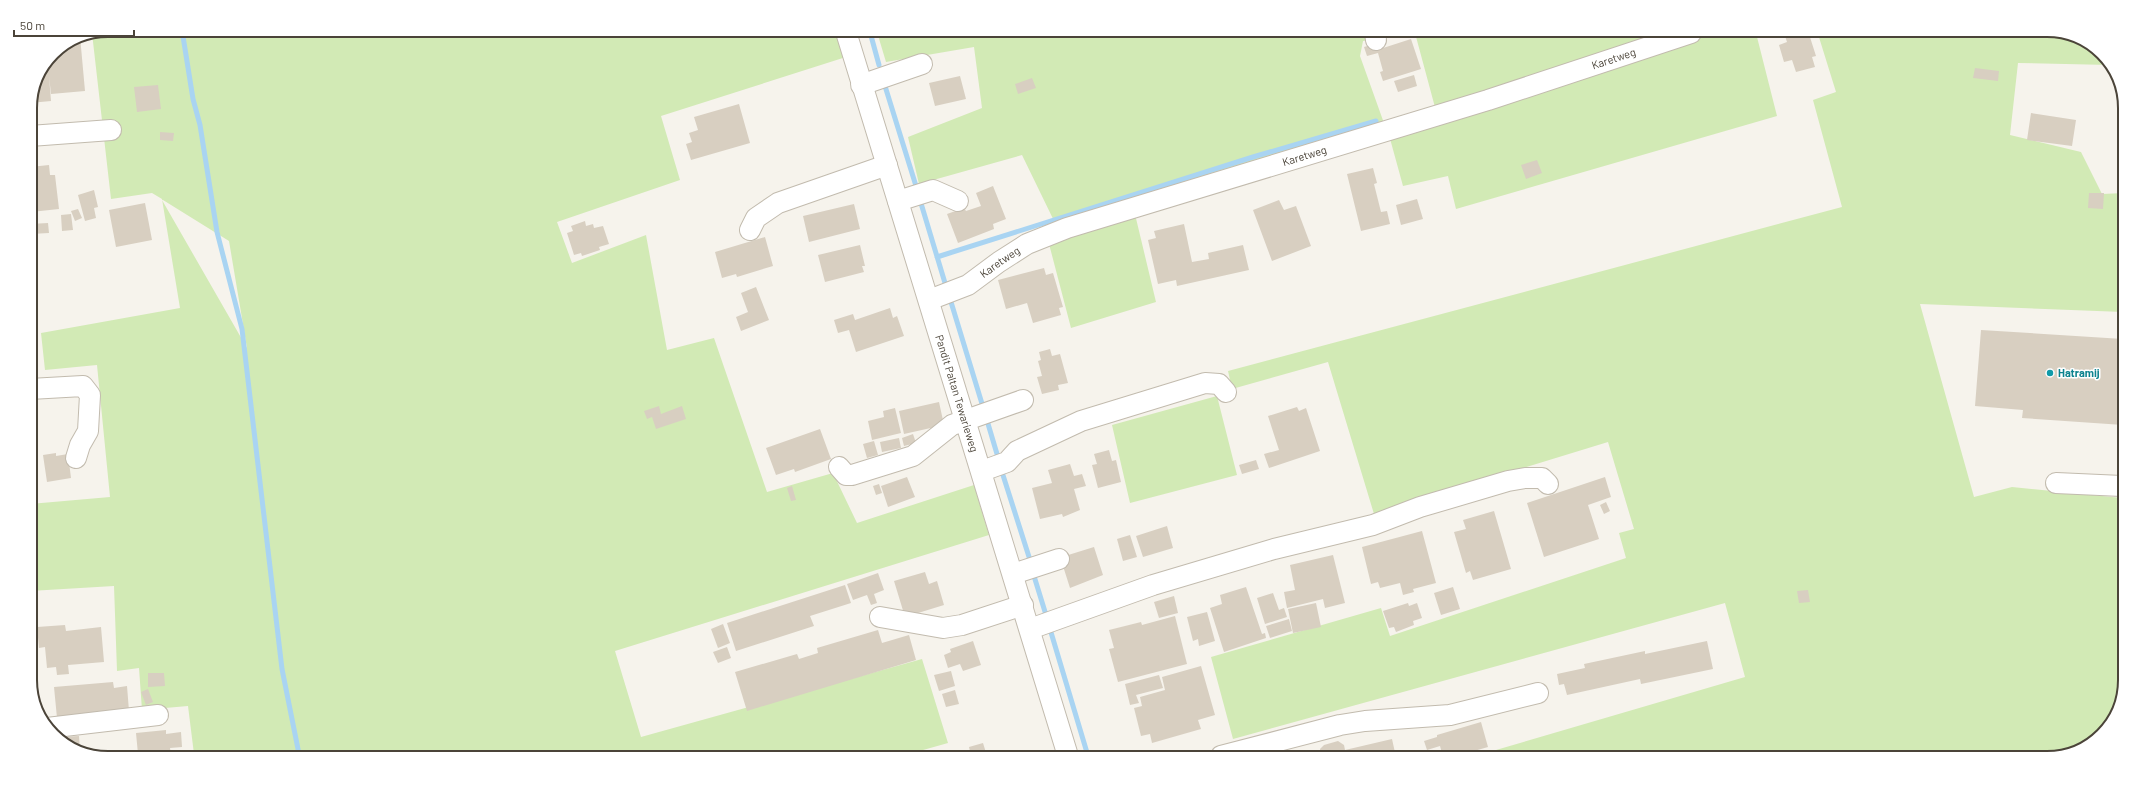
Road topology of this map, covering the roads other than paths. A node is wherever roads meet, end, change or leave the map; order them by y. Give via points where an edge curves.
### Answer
1 (848, 37) edge
2 (1679, 37) edge
3 (922, 64) dead end
4 (862, 85) junction
5 (111, 130) dead end
6 (37, 135) edge
7 (887, 165) junction
8 (898, 201) junction
9 (958, 202) dead end
10 (750, 230) dead end
11 (929, 300) junction
12 (37, 389) edge
13 (1226, 392) dead end
14 (1024, 400) dead end
15 (966, 420) junction
16 (76, 458) dead end
17 (839, 467) dead end
18 (982, 471) junction
19 (2056, 483) dead end
20 (1548, 484) dead end
21 (2118, 486) edge
22 (1059, 559) dead end
23 (1014, 574) junction
24 (1023, 606) junction
25 (880, 617) dead end
26 (1030, 629) junction
27 (1538, 693) dead end
28 (158, 715) dead end
29 (55, 727) edge
30 (1067, 751) edge
31 (1240, 751) edge

1 - 4 street, Pandit Paltan Tewarieweg
2 - 11 street, Karetweg via 1496,98 1067,228 1027,244 968,285
3 - 4 street
4 - 7 street, Pandit Paltan Tewarieweg
5 - 6 street
7 - 8 street, Pandit Paltan Tewarieweg
7 - 10 street via 778,203 756,218
8 - 9 street via 933,190
8 - 11 street, Pandit Paltan Tewarieweg
11 - 15 street, Pandit Paltan Tewarieweg
12 - 16 street via 83,386 90,395 88,431
13 - 18 street via 1219,384 1205,383 1081,421 1017,451 1007,462
14 - 15 street
15 - 17 street via 952,425 913,456 852,475 846,475
15 - 18 street, Pandit Paltan Tewarieweg
18 - 23 street, Pandit Paltan Tewarieweg
19 - 21 street
20 - 26 street via 1542,478 1508,482 1373,525 1274,549 1153,585
22 - 23 street
23 - 24 street, Pandit Paltan Tewarieweg
24 - 25 street via 944,628
24 - 26 street, Pandit Paltan Tewarieweg
26 - 30 street, Pandit Paltan Tewarieweg
27 - 31 street via 1450,715 1340,725
28 - 29 street

